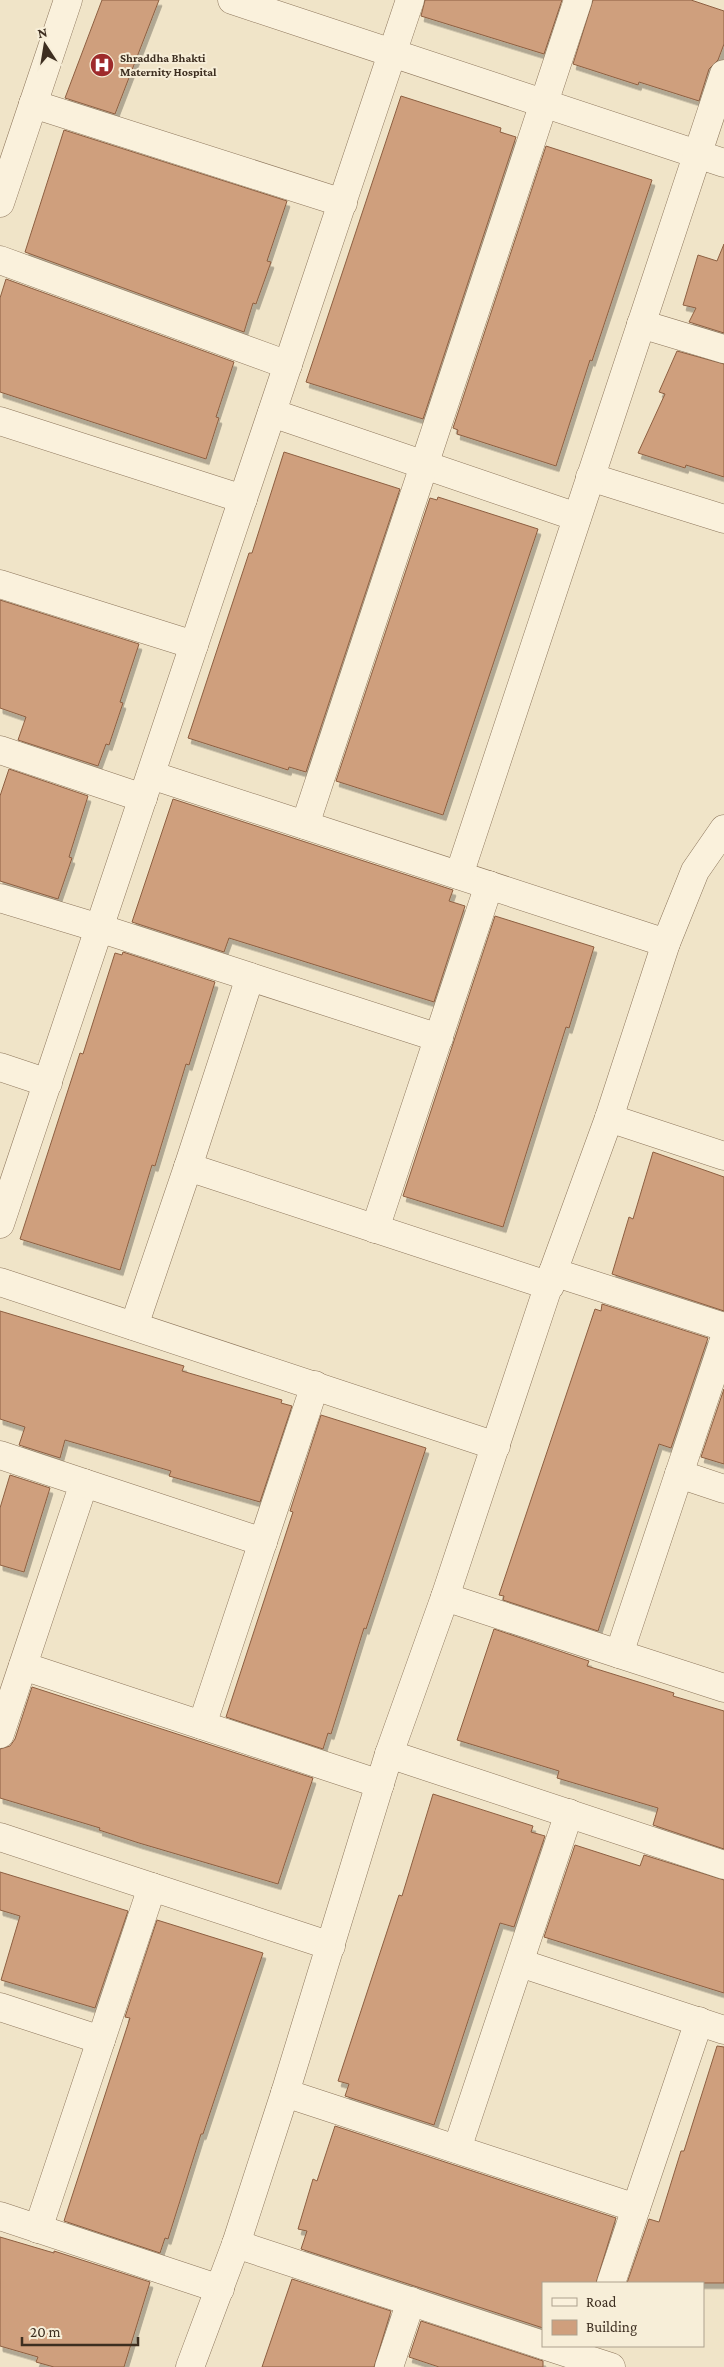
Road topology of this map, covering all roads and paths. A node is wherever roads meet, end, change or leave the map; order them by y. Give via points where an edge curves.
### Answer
1 (68, 0) edge
2 (232, 0) edge
3 (410, 0) edge
4 (578, 0) edge
5 (392, 54) junction
6 (724, 74) edge
7 (33, 104) junction
8 (542, 104) junction
9 (697, 154) junction
10 (724, 163) edge
11 (0, 203) edge
12 (342, 203) junction
13 (0, 260) edge
14 (641, 324) junction
15 (724, 349) edge
16 (288, 365) junction
17 (272, 413) junction
18 (0, 422) edge
19 (424, 465) junction
20 (590, 477) junction
21 (243, 499) junction
22 (577, 517) junction
23 (724, 519) edge
24 (0, 584) edge
25 (194, 645) junction
26 (0, 750) edge
27 (147, 787) junction
28 (305, 825) junction
29 (724, 829) edge
30 (459, 875) junction
31 (489, 885) junction
32 (0, 898) edge
33 (99, 928) junction
34 (666, 943) junction
35 (250, 976) junction
36 (439, 1038) junction
37 (0, 1067) edge
38 (48, 1083) junction
39 (610, 1118) junction
40 (724, 1156) edge
41 (188, 1167) junction
42 (0, 1224) edge
43 (375, 1229) junction
44 (552, 1279) junction
45 (0, 1282) edge
46 (134, 1326) junction
47 (724, 1327) edge
48 (724, 1340) edge
49 (315, 1386) junction
50 (496, 1446) junction
51 (0, 1455) edge
52 (679, 1474) junction
53 (84, 1483) junction
54 (724, 1489) edge
55 (262, 1542) junction
56 (445, 1597) junction
57 (619, 1654) junction
58 (23, 1666) junction
59 (724, 1688) edge
60 (202, 1725) junction
61 (0, 1734) edge
62 (389, 1754) junction
63 (380, 1784) junction
64 (569, 1813) junction
65 (0, 1837) edge
66 (724, 1864) edge
67 (152, 1887) junction
68 (331, 1946) junction
69 (520, 1963) junction
70 (0, 2007) edge
71 (699, 2021) junction
72 (724, 2030) edge
73 (101, 2040) junction
74 (285, 2093) junction
75 (457, 2150) junction
76 (636, 2208) junction
77 (0, 2216) edge
78 (38, 2229) junction
79 (236, 2244) junction
80 (611, 2282) edge
81 (220, 2289) junction
82 (411, 2301) junction
83 (542, 2344) edge
84 (553, 2347) edge
85 (596, 2357) edge
86 (190, 2367) edge
87 (389, 2367) edge

1 - 7 street
2 - 5 street
3 - 5 street
4 - 8 street
5 - 8 street
5 - 12 street
6 - 9 street
7 - 11 street
7 - 12 street
8 - 9 street
8 - 19 street
9 - 10 street
9 - 14 street
12 - 16 street
13 - 16 street
14 - 15 street
14 - 20 street
16 - 17 street
17 - 19 street
17 - 21 street
18 - 21 street
19 - 22 street
19 - 28 street
20 - 22 street
20 - 23 street
21 - 25 street
22 - 30 street
24 - 25 street
25 - 27 street
26 - 27 street
27 - 28 street
27 - 33 street
28 - 30 street
29 - 34 street via 695,871
30 - 31 street
31 - 34 street
31 - 36 street
32 - 33 street
33 - 35 street
33 - 38 street
34 - 39 street
35 - 36 street
35 - 41 street
36 - 43 street
37 - 38 street
38 - 42 street
39 - 40 street
39 - 44 street
41 - 43 street
41 - 46 street
43 - 44 street
44 - 47 street
44 - 50 street
45 - 46 street
46 - 49 street
48 - 52 street
49 - 50 street
49 - 55 street
50 - 56 street
51 - 53 street
52 - 54 street
52 - 57 street
53 - 55 street
53 - 58 street
55 - 60 street
56 - 57 street
56 - 62 street
57 - 59 street
58 - 60 street
58 - 61 street
60 - 63 street
62 - 63 street
62 - 64 street
63 - 68 street
64 - 66 street
64 - 69 street
65 - 67 street
67 - 68 street
67 - 73 street
68 - 74 street
69 - 71 street
69 - 75 street
70 - 73 street
71 - 72 street
71 - 76 street
73 - 78 street
74 - 75 street
74 - 79 street
75 - 76 street
76 - 80 street
77 - 78 street
78 - 81 street
79 - 81 street
79 - 82 street
81 - 86 street
82 - 83 street
82 - 87 street
84 - 85 street

